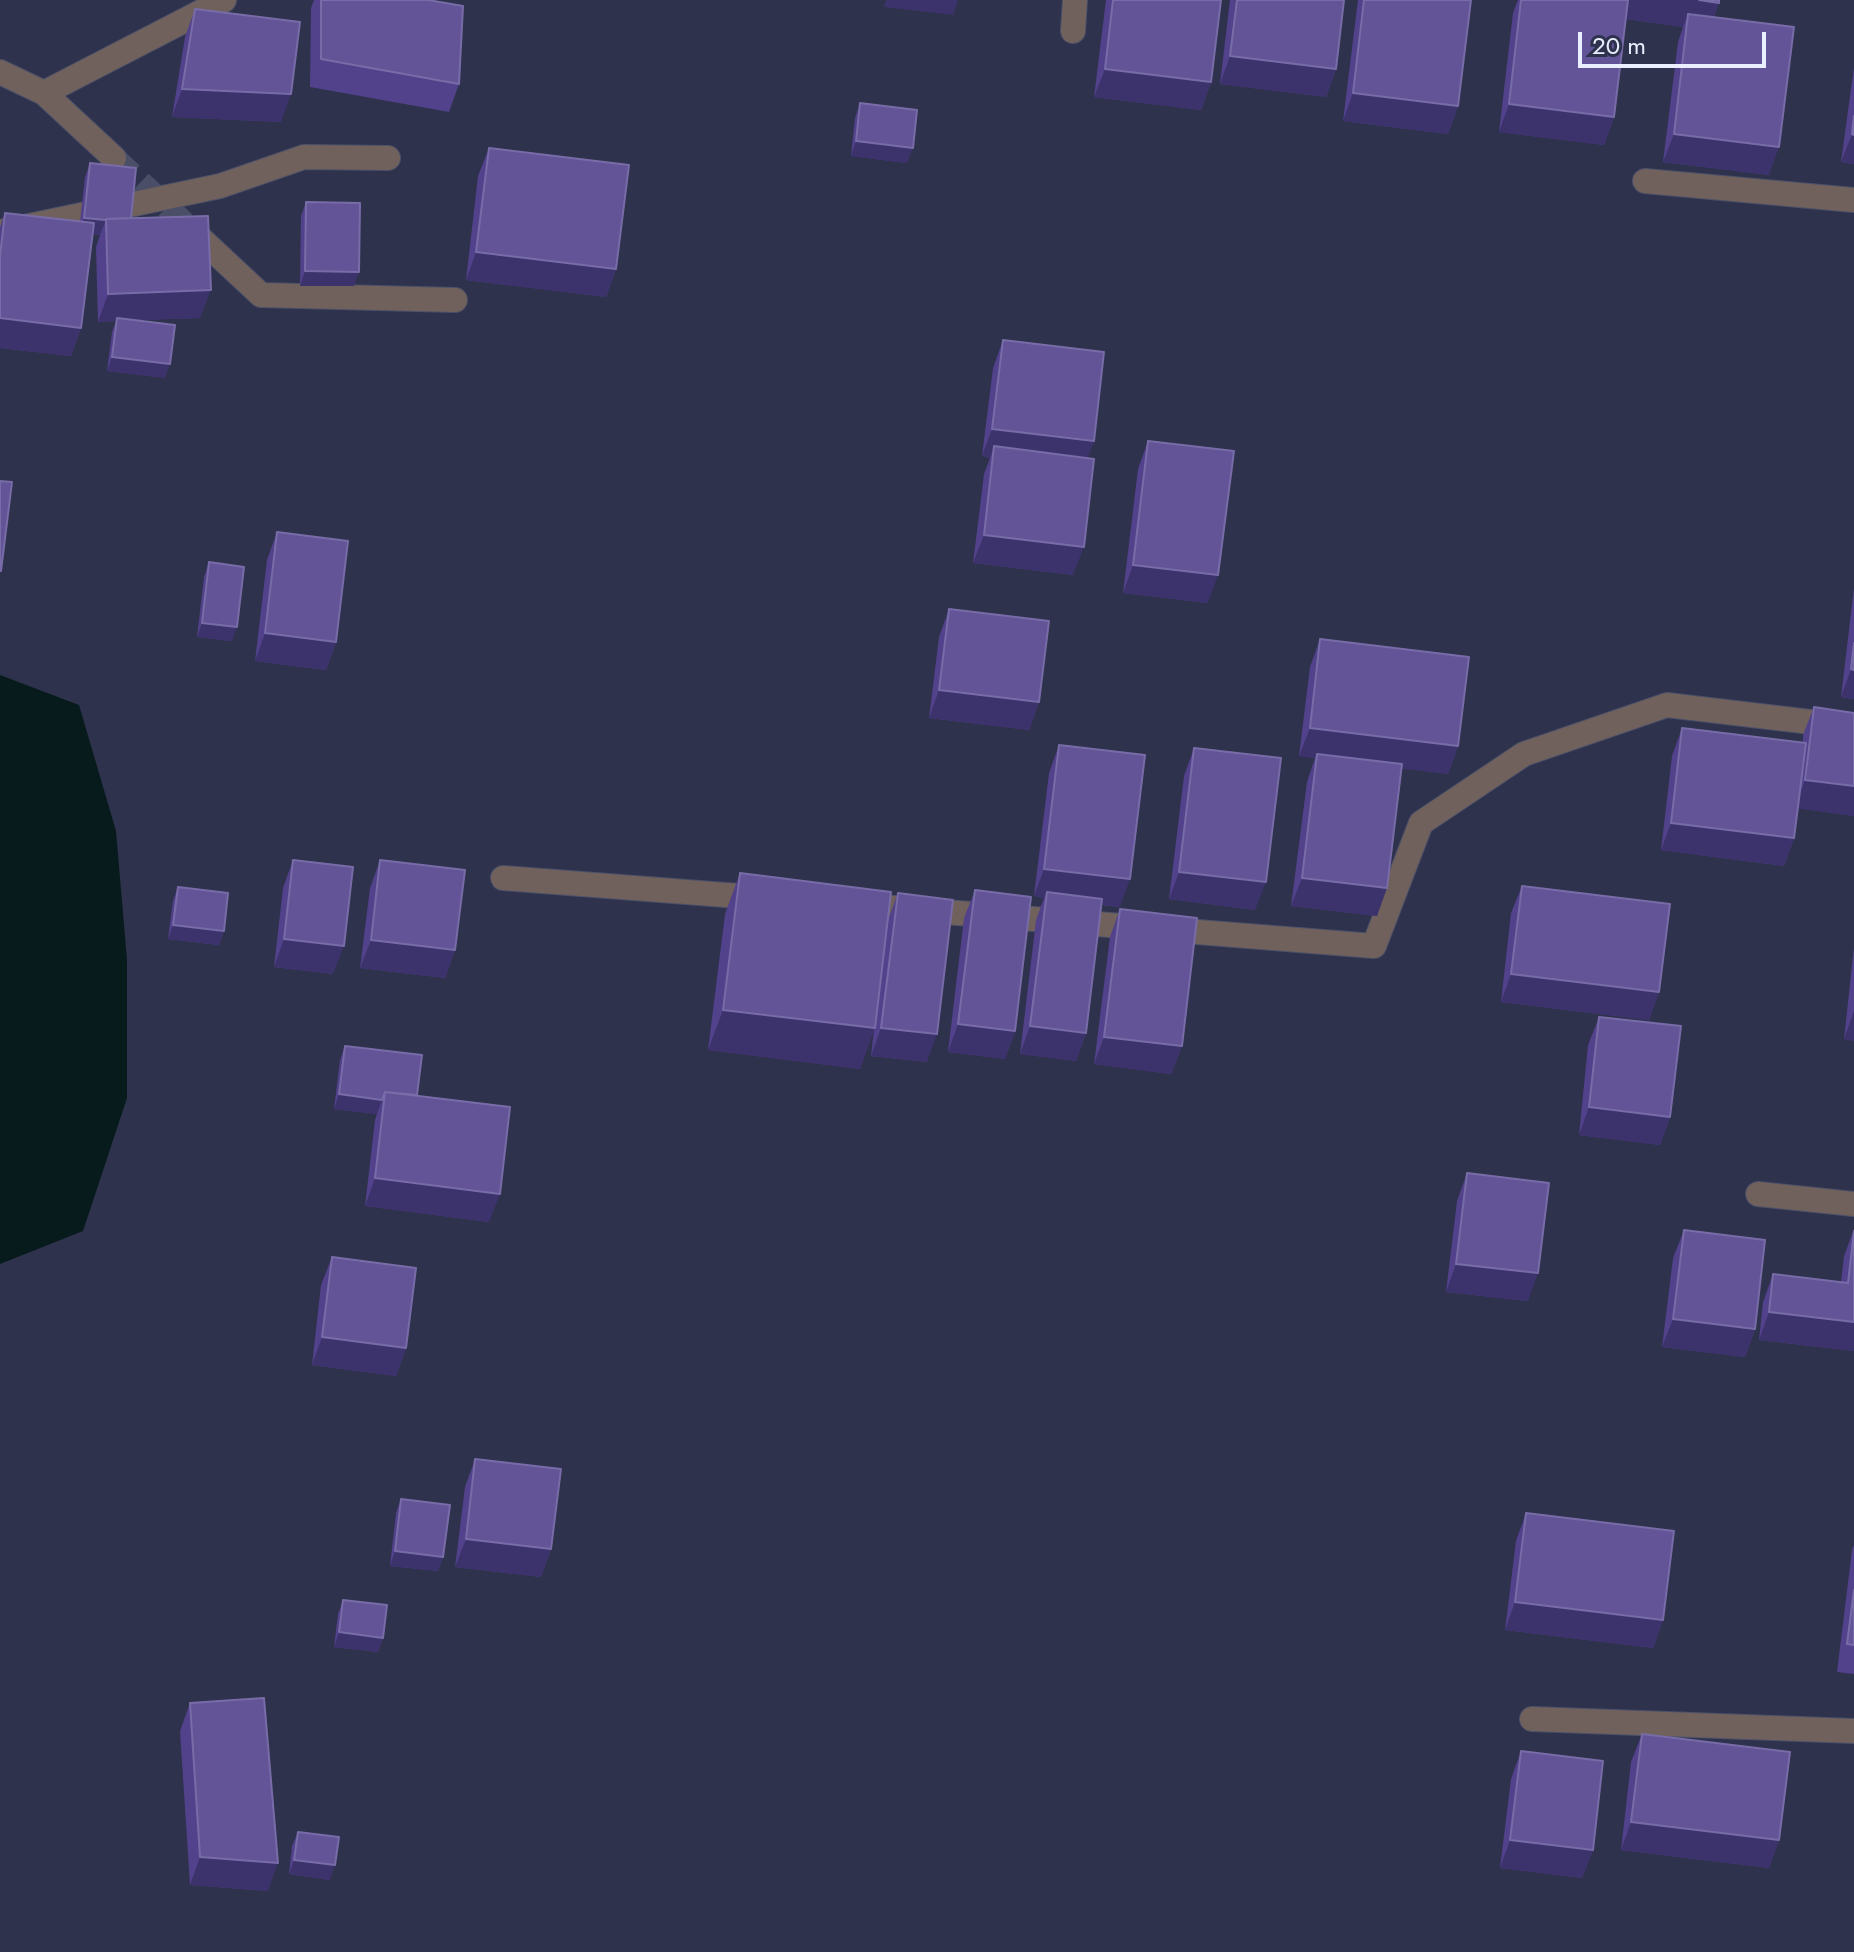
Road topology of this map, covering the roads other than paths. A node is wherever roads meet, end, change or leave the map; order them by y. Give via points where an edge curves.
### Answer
1 (224, 0) edge
2 (1075, 0) edge
3 (1073, 31) dead end
4 (0, 72) edge
5 (44, 93) junction
6 (114, 158) tunnel mouth
7 (388, 158) dead end
8 (1645, 181) dead end
9 (1854, 200) edge
10 (0, 232) edge
11 (201, 239) tunnel mouth
12 (455, 300) dead end
13 (1854, 727) edge
14 (503, 878) dead end
15 (788, 900) edge
16 (836, 904) edge
17 (1758, 1194) dead end
18 (1854, 1204) edge
19 (1532, 1719) dead end
20 (1854, 1731) edge

1 - 5 street
2 - 3 street
4 - 5 street
5 - 6 street
7 - 10 street via 304,157 220,186
8 - 9 street
11 - 12 street via 261,295
13 - 16 street via 1667,705 1524,754 1421,823 1374,946
14 - 15 street
17 - 18 street
19 - 20 street

